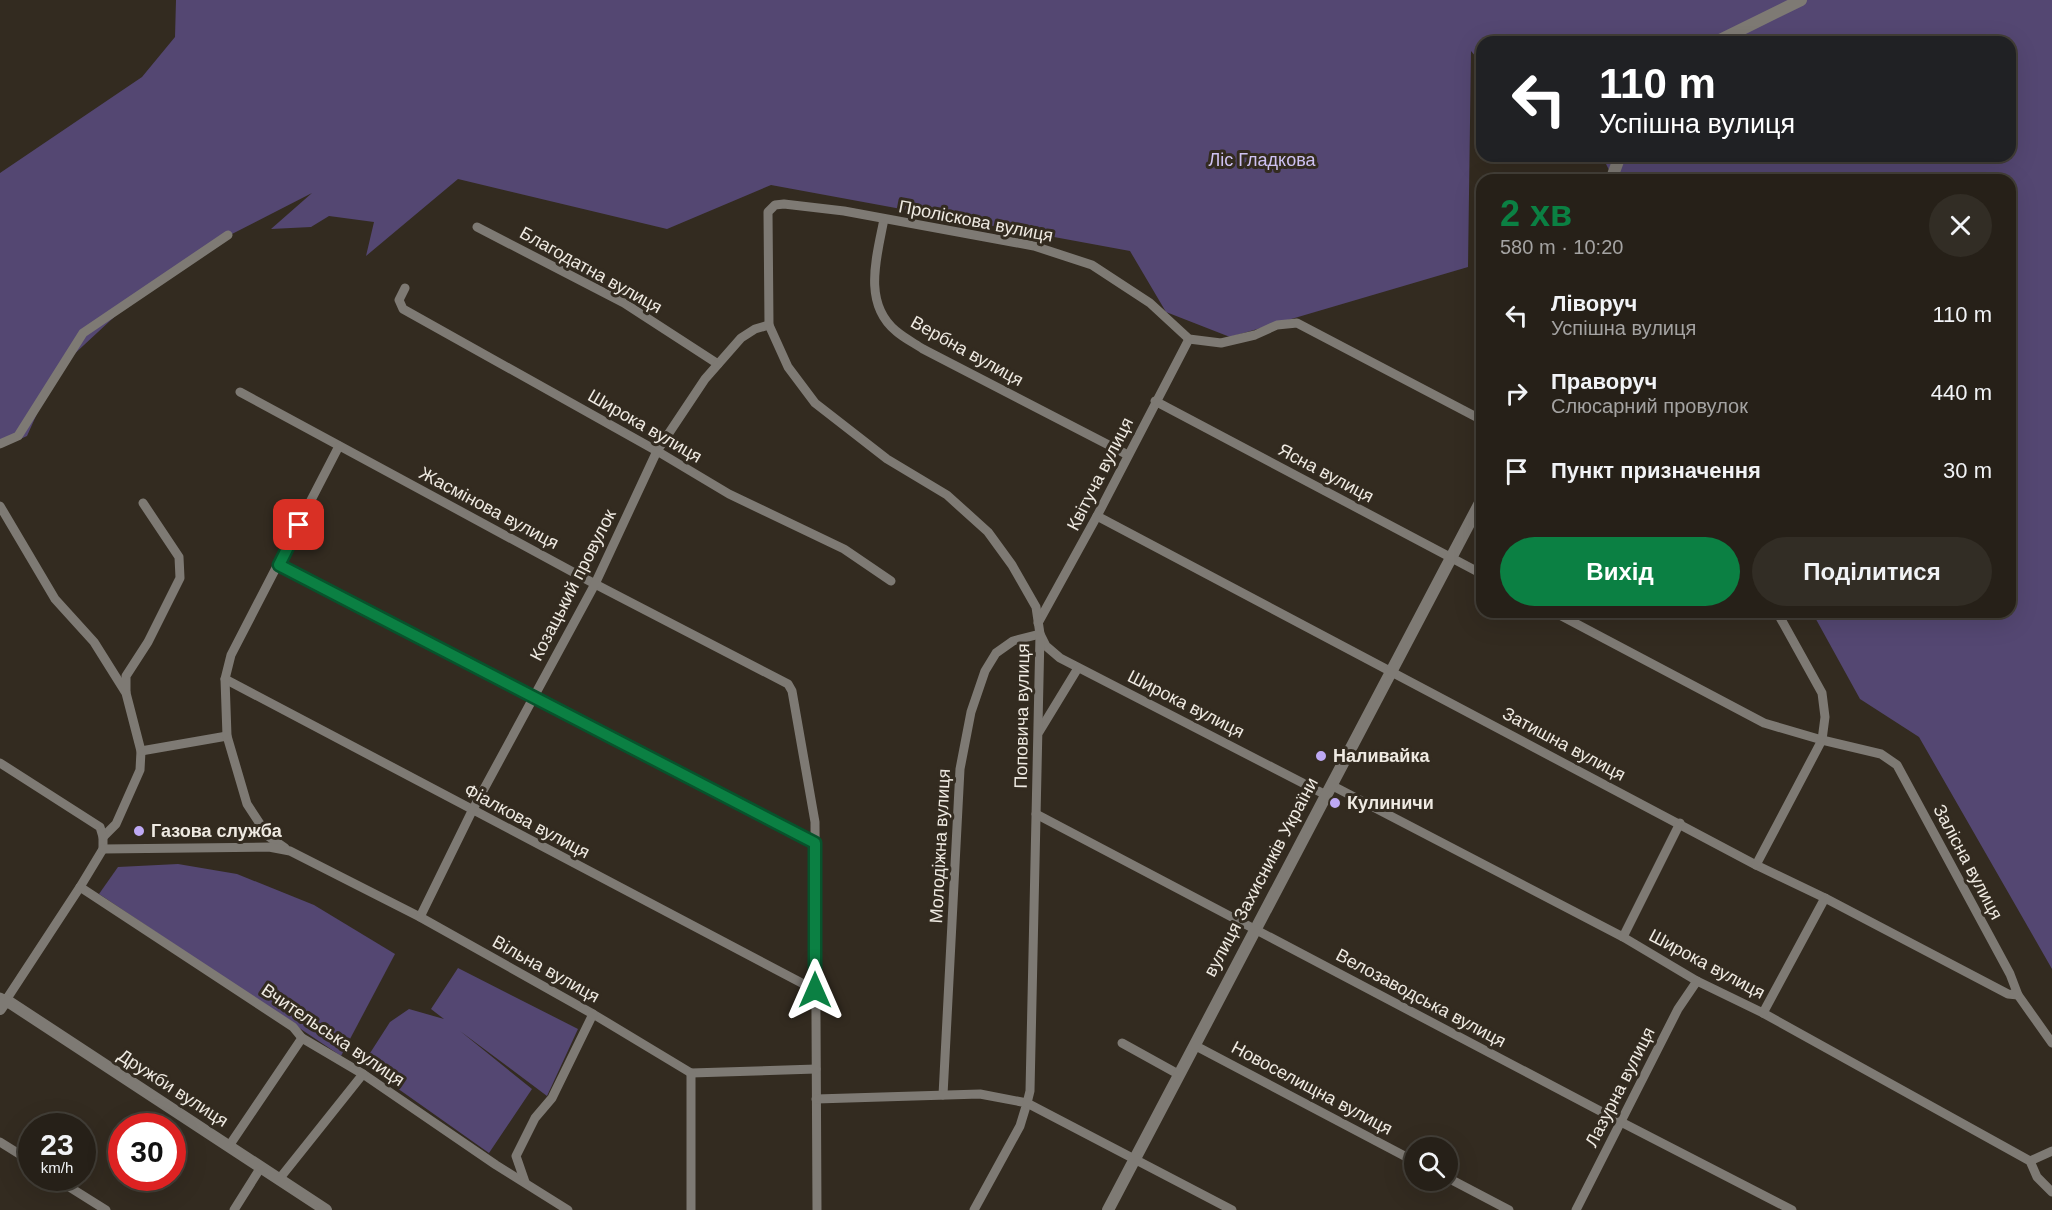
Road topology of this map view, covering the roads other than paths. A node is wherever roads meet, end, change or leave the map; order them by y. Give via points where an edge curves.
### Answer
1 (1801, 0) edge
2 (1728, 36) edge
3 (768, 212) joint
4 (884, 219) junction
5 (477, 227) dead end
6 (228, 235) dead end
7 (405, 288) dead end
8 (768, 325) junction
9 (1189, 339) junction
10 (718, 364) junction
11 (240, 392) dead end
12 (1155, 401) junction
13 (1476, 417) edge
14 (0, 444) edge
15 (339, 446) junction
16 (657, 451) junction
17 (1128, 455) junction
18 (143, 503) dead end
19 (0, 506) edge
20 (1476, 510) edge
21 (1097, 516) junction
22 (1451, 557) junction
23 (279, 565) junction
24 (1476, 571) edge
25 (891, 581) dead end
26 (595, 584) junction
27 (1565, 618) edge
28 (1780, 618) edge
29 (1038, 623) junction
30 (1040, 634) junction
31 (1078, 668) junction
32 (1391, 671) junction
33 (225, 679) junction
34 (126, 693) junction
35 (534, 696) junction
36 (1038, 735) junction
37 (227, 736) junction
38 (1822, 740) junction
39 (141, 751) junction
40 (0, 763) edge
41 (1328, 790) junction
42 (472, 811) junction
43 (1036, 814) junction
44 (1680, 823) junction
45 (103, 837) junction
46 (815, 843) junction
47 (103, 849) junction
48 (290, 851) junction
49 (1756, 865) junction
50 (80, 887) junction
51 (1825, 898) junction
52 (420, 916) junction
53 (1254, 929) junction
54 (1623, 938) junction
55 (1696, 981) junction
56 (815, 990) junction
57 (2018, 995) junction
58 (2, 1002) edge
59 (1763, 1013) junction
60 (593, 1014) junction
61 (302, 1038) junction
62 (1122, 1043) dead end
63 (2052, 1043) edge
64 (1194, 1045) junction
65 (816, 1069) junction
66 (691, 1073) junction
67 (363, 1074) junction
68 (1178, 1074) junction
69 (943, 1095) junction
70 (816, 1099) junction
71 (1027, 1103) junction
72 (1621, 1122) junction
73 (0, 1142) edge
74 (229, 1146) junction
75 (2052, 1151) edge
76 (18, 1153) edge
77 (1404, 1156) edge
78 (1134, 1159) junction
79 (2030, 1161) junction
80 (261, 1167) junction
81 (280, 1178) junction
82 (525, 1182) junction
83 (1458, 1183) edge
84 (76, 1191) edge
85 (2052, 1192) edge
86 (106, 1210) edge
87 (234, 1210) edge
88 (326, 1210) edge
89 (568, 1210) edge
90 (691, 1210) edge
91 (817, 1210) edge
92 (974, 1210) edge
93 (1108, 1210) edge
94 (1232, 1210) edge
95 (1509, 1210) edge
96 (1576, 1210) edge
97 (1792, 1210) edge

1 - 2 street
3 - 4 street, Проліскова вулиця via 775,205 784,204
3 - 8 street, Поповича вулиця
4 - 9 street, Проліскова вулиця via 1034,246 1092,264 1150,303
4 - 17 street, Вербна вулиця via 874,291 894,330 923,349
5 - 10 street, Благодатна вулиця via 624,303
6 - 14 street via 83,333 18,436
7 - 16 street, Широка вулиця via 399,300 403,309
8 - 10 street, Козацький провулок via 741,338
8 - 29 street, Поповича вулиця via 788,367 815,404 887,459 947,495 988,532 1036,607
9 - 12 street, Квітуча вулиця
9 - 13 street via 1221,343 1277,325 1297,323
10 - 16 street, Козацький провулок
11 - 15 street, Жасмінова вулиця
12 - 17 street, Квітуча вулиця
12 - 22 street, Ясна вулиця
15 - 23 street
15 - 26 street, Жасмінова вулиця
16 - 25 street, Широка вулиця via 729,494 844,549
16 - 26 street, Козацький провулок
17 - 21 street, Квітуча вулиця
18 - 34 street via 179,557 180,578 126,676
19 - 34 street via 55,599 94,642
20 - 22 street, вулиця Захисників України
21 - 29 street, Квітуча вулиця
21 - 32 street, Затишна вулиця
22 - 24 street, Ясна вулиця
22 - 32 street, вулиця Захисників України
23 - 33 street via 231,655
23 - 35 street
26 - 35 street, Козацький провулок
26 - 46 street, Жасмінова вулиця via 788,684 815,822
27 - 38 street via 1764,723
28 - 38 street via 1822,693
29 - 30 street, Поповича вулиця
30 - 31 street, Широка вулиця via 1046,646
30 - 36 street, Поповича вулиця
30 - 69 street, Молодіжна вулиця via 1013,641 996,653 985,671 971,712 960,769
31 - 36 street
31 - 41 street, Широка вулиця
32 - 41 street, вулиця Захисників України
32 - 44 street, Затишна вулиця
33 - 37 street
33 - 42 street, Фіалкова вулиця
34 - 39 street
35 - 42 street, Козацький провулок
35 - 46 street
36 - 43 street, Поповича вулиця
37 - 39 street
37 - 48 street via 247,804 268,836
38 - 49 street
38 - 57 street, Залісна вулиця via 1881,754 1898,765
39 - 45 street via 140,770 117,824
40 - 45 street via 99,827
41 - 53 street, вулиця Захисників України
41 - 54 street, Широка вулиця
42 - 52 street, Козацький провулок
42 - 56 street, Фіалкова вулиця
43 - 53 street, Велозаводська вулиця
43 - 71 street, Поповича вулиця
44 - 49 street, Затишна вулиця
44 - 54 street
45 - 47 street
46 - 56 street
47 - 48 street, Вільна вулиця via 269,847
47 - 50 street
48 - 52 street, Вільна вулиця
49 - 51 street, Затишна вулиця
50 - 58 street
50 - 61 street, Вчительська вулиця via 293,1027
51 - 57 street, Затишна вулиця via 2008,994
51 - 59 street
52 - 60 street, Вільна вулиця
53 - 64 street, вулиця Захисників України
53 - 72 street, Велозаводська вулиця
54 - 55 street, Широка вулиця
55 - 59 street, Широка вулиця
55 - 72 street, Лазурна вулиця
56 - 65 street
57 - 63 street, Залісна вулиця
58 - 74 street, Дружби вулиця
59 - 79 street, Широка вулиця
60 - 66 street, Вільна вулиця
60 - 82 street via 552,1098 535,1118 516,1156
61 - 67 street, Вчительська вулиця
61 - 74 street
62 - 68 street
64 - 68 street, вулиця Захисників України
64 - 77 street, Новоселищна вулиця
65 - 66 street
65 - 70 street
66 - 90 street
67 - 81 street
67 - 82 street, Вчительська вулиця
68 - 78 street, вулиця Захисників України
69 - 70 street
69 - 71 street via 980,1094
70 - 91 street
71 - 78 street
71 - 92 street, Поповича вулиця via 1020,1126
72 - 96 street, Лазурна вулиця
72 - 97 street, Велозаводська вулиця
73 - 76 street
74 - 80 street, Дружби вулиця
75 - 79 street
78 - 93 street, вулиця Захисників України
78 - 94 street
79 - 85 street, Широка вулиця via 2037,1177
80 - 81 street, Дружби вулиця
80 - 87 street
81 - 88 street, Дружби вулиця
82 - 89 street, Вчительська вулиця
83 - 95 street
84 - 86 street

